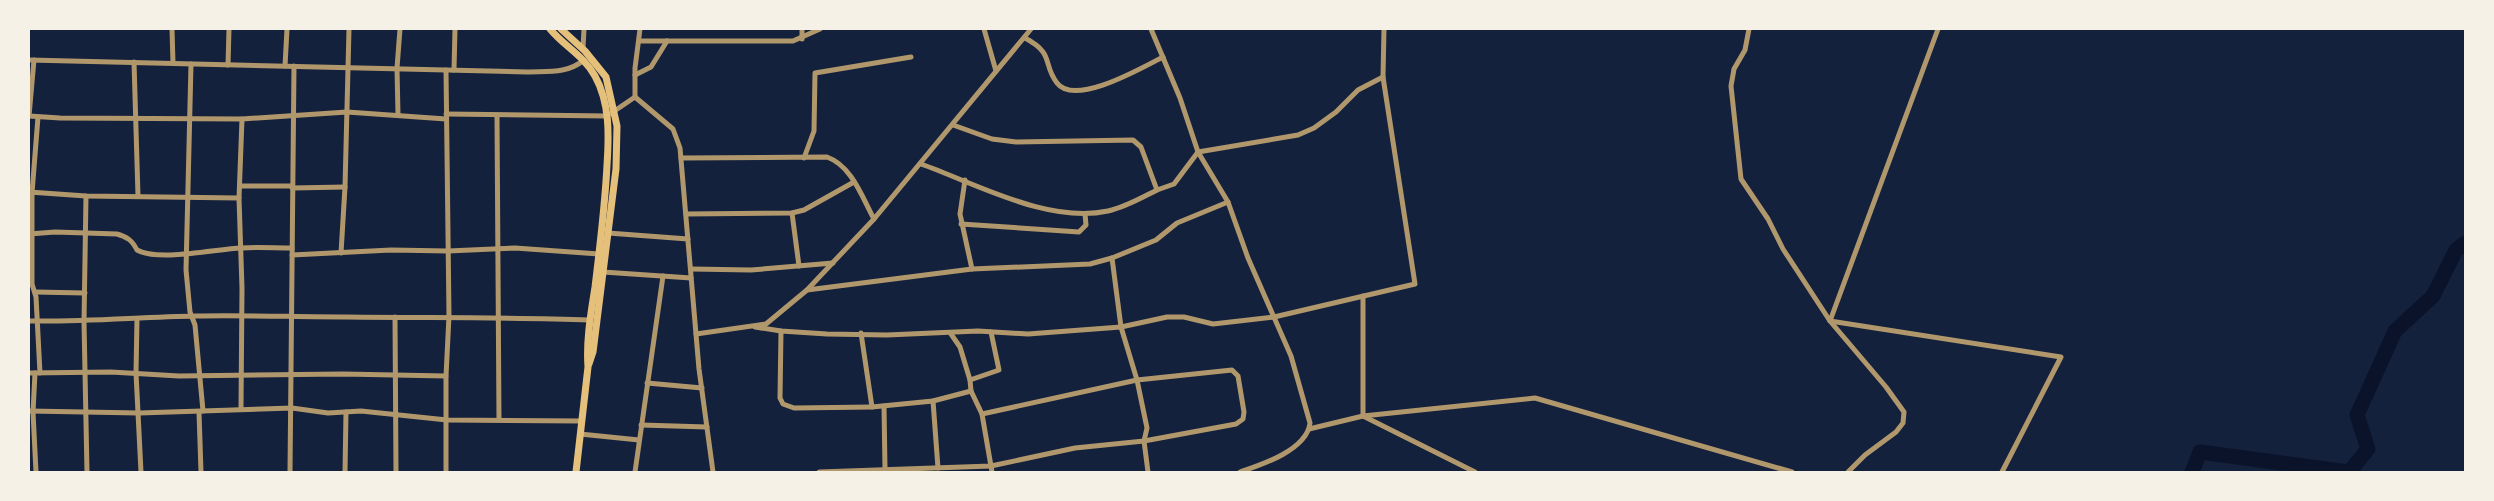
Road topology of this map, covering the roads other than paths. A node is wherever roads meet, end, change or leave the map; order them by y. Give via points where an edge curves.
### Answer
1 (172, 29) edge
2 (229, 29) edge
3 (287, 29) edge
4 (349, 29) edge
5 (400, 29) edge
6 (455, 29) edge
7 (550, 29) edge
8 (561, 29) edge
9 (584, 29) edge
10 (640, 29) edge
11 (802, 29) edge
12 (820, 29) edge
13 (984, 29) edge
14 (1031, 29) edge
15 (1151, 29) edge
16 (1384, 29) edge
17 (1749, 29) edge
18 (1938, 29) edge
19 (1025, 38) junction
20 (802, 39) junction
21 (639, 41) junction
22 (667, 41) junction
23 (583, 48) junction
24 (911, 57) dead end
25 (1163, 57) junction
26 (31, 60) edge
27 (584, 60) junction
28 (134, 62) junction
29 (172, 63) junction
30 (191, 64) junction
31 (228, 64) junction
32 (285, 66) junction
33 (294, 66) junction
34 (349, 67) junction
35 (397, 68) junction
36 (446, 70) junction
37 (454, 70) junction
38 (996, 70) junction
39 (635, 75) junction
40 (1383, 77) junction
41 (635, 97) junction
42 (615, 109) junction
43 (348, 112) junction
44 (293, 115) junction
45 (398, 115) junction
46 (29, 116) edge
47 (497, 116) junction
48 (607, 116) junction
49 (38, 117) junction
50 (134, 117) junction
51 (446, 117) junction
52 (190, 120) junction
53 (242, 120) junction
54 (953, 125) junction
55 (1198, 152) junction
56 (681, 158) junction
57 (804, 158) junction
58 (921, 164) junction
59 (965, 180) junction
60 (854, 182) junction
61 (240, 186) junction
62 (292, 187) junction
63 (345, 187) junction
64 (1157, 190) junction
65 (30, 192) edge
66 (86, 196) junction
67 (138, 196) junction
68 (187, 198) junction
69 (240, 198) junction
70 (1228, 202) junction
71 (792, 212) junction
72 (686, 214) junction
73 (1085, 214) junction
74 (874, 219) junction
75 (961, 224) junction
76 (87, 232) junction
77 (608, 233) junction
78 (31, 234) edge
79 (688, 239) junction
80 (241, 248) junction
81 (292, 248) junction
82 (498, 248) junction
83 (448, 251) junction
84 (341, 253) junction
85 (186, 254) junction
86 (599, 254) junction
87 (292, 255) junction
88 (1112, 258) junction
89 (833, 263) junction
90 (799, 266) junction
91 (691, 269) junction
92 (972, 269) junction
93 (602, 272) junction
94 (663, 276) junction
95 (692, 278) junction
96 (31, 284) edge
97 (807, 290) junction
98 (36, 292) junction
99 (85, 293) junction
100 (1363, 296) junction
101 (292, 315) junction
102 (191, 316) junction
103 (242, 316) junction
104 (449, 316) junction
105 (498, 316) junction
106 (395, 317) junction
107 (1274, 317) junction
108 (137, 319) junction
109 (590, 320) junction
110 (29, 321) edge
111 (1830, 321) junction
112 (38, 322) junction
113 (84, 322) junction
114 (755, 327) junction
115 (1121, 327) junction
116 (781, 331) junction
117 (991, 332) junction
118 (861, 333) junction
119 (696, 334) junction
120 (951, 334) junction
121 (588, 366) junction
122 (85, 372) junction
123 (34, 373) edge
124 (136, 373) junction
125 (240, 374) junction
126 (292, 374) junction
127 (397, 374) junction
128 (200, 376) junction
129 (446, 376) junction
130 (970, 380) junction
131 (1137, 380) junction
132 (647, 383) junction
133 (702, 388) junction
134 (971, 391) junction
135 (933, 401) junction
136 (884, 406) junction
137 (872, 407) junction
138 (241, 408) junction
139 (292, 408) junction
140 (201, 411) junction
141 (31, 412) edge
142 (346, 412) junction
143 (86, 413) junction
144 (139, 413) junction
145 (982, 414) junction
146 (396, 415) junction
147 (1363, 416) junction
148 (447, 420) junction
149 (499, 420) junction
150 (582, 421) junction
151 (641, 424) junction
152 (707, 427) junction
153 (1309, 429) junction
154 (580, 434) junction
155 (639, 440) junction
156 (1144, 441) junction
157 (938, 468) junction
158 (885, 469) junction
159 (991, 469) edge
160 (36, 472) edge
161 (87, 472) edge
162 (141, 472) edge
163 (201, 472) edge
164 (290, 472) edge
165 (345, 472) edge
166 (396, 472) edge
167 (446, 472) edge
168 (576, 472) edge
169 (634, 472) edge
170 (713, 472) edge
171 (818, 472) edge
172 (1148, 472) edge
173 (1240, 472) edge
174 (1475, 472) edge
175 (1792, 472) edge
176 (1848, 472) edge
177 (2002, 472) edge

1 - 29 street
2 - 31 street
3 - 32 street
4 - 34 street
5 - 35 street
6 - 37 street
7 - 27 main road
8 - 23 main road
9 - 23 street
10 - 21 street
11 - 20 street
12 - 20 street
13 - 38 street
14 - 19 street
15 - 25 street
16 - 40 street
17 - 111 street via 1748,41 1734,69 1731,86 1741,179
18 - 111 street
19 - 25 street via 1044,52 1057,83 1066,89 1086,90 1100,86
19 - 38 street
20 - 22 street
21 - 22 street
21 - 39 street
22 - 39 street via 651,67
23 - 42 main road via 606,77
24 - 57 street via 815,73 814,131
25 - 55 street
26 - 28 street
26 - 46 street
27 - 37 street via 564,71
27 - 48 main road via 603,92
28 - 29 street
28 - 50 street
29 - 30 street
30 - 31 street
30 - 52 street
31 - 32 street
32 - 33 street
33 - 34 street
33 - 44 street
34 - 35 street
34 - 43 street
35 - 36 street
35 - 45 street
36 - 37 street
36 - 51 street
38 - 54 street
39 - 41 street
40 - 55 street via 1358,90 1336,112 1298,135
40 - 100 street via 1415,284
41 - 42 street
41 - 56 street via 673,129
42 - 48 street
42 - 77 main road via 616,169
43 - 44 street
43 - 45 street
43 - 63 street
44 - 53 street
44 - 62 street
45 - 51 street
46 - 49 street
47 - 48 street
47 - 51 street
47 - 82 street
48 - 86 main road via 609,141
49 - 50 street
49 - 65 street
50 - 52 street
50 - 67 street
51 - 83 street
52 - 53 street
52 - 68 street
53 - 61 street
54 - 58 street
54 - 64 street via 992,139 1016,142 1133,140 1142,148
55 - 64 street via 1174,184
55 - 70 street
56 - 57 street
56 - 72 street
57 - 60 street via 839,161
58 - 59 street
58 - 74 street
59 - 73 street via 1040,208
59 - 75 street
60 - 71 street via 804,210
60 - 74 street
61 - 62 street
61 - 69 street
62 - 63 street
62 - 81 street
63 - 84 street
64 - 73 street via 1131,204
65 - 66 street
65 - 78 street
66 - 67 street
66 - 76 street
67 - 68 street
68 - 69 street
68 - 85 street
69 - 80 street
70 - 88 street via 1177,223 1156,240
70 - 107 street
71 - 72 street
71 - 90 street
72 - 79 street
73 - 75 street via 1086,225 1079,232
74 - 89 street
75 - 92 street
76 - 78 street
76 - 85 street via 127,237 141,253
76 - 99 street
77 - 79 street
77 - 93 main road
78 - 96 street
79 - 91 street
80 - 81 street
80 - 85 street
80 - 103 street
81 - 87 street
82 - 83 street
82 - 86 street
82 - 105 street
83 - 84 street
83 - 104 street
84 - 87 street
85 - 102 street
86 - 109 main road
87 - 101 street
88 - 92 street via 1090,264
88 - 115 street
89 - 90 street
89 - 97 street
90 - 91 street via 751,270
91 - 95 street
92 - 97 street
93 - 94 street
93 - 121 main road via 593,352
94 - 95 street
94 - 132 street
95 - 119 street
96 - 98 street
97 - 114 street via 766,324
98 - 99 street
98 - 112 street
99 - 113 street
100 - 107 street
100 - 147 street
101 - 103 street
101 - 106 street
101 - 126 street
102 - 103 street
102 - 108 street
102 - 128 street via 195,325
103 - 125 street
104 - 105 street
104 - 106 street
104 - 129 street
105 - 109 street
105 - 149 street
106 - 127 street
107 - 115 street via 1213,324 1184,317 1167,317
107 - 153 street via 1291,356
108 - 113 street
108 - 124 street
109 - 121 main road
110 - 112 street
111 - 176 street via 1886,387 1905,418 1896,432
111 - 177 street via 2061,357
112 - 113 street
112 - 123 street
113 - 122 street
114 - 116 street
114 - 119 street
115 - 117 street via 1028,334
115 - 131 street
116 - 118 street
116 - 137 street via 782,404 794,408
117 - 120 street
117 - 130 street via 999,370
118 - 120 street
118 - 137 street
119 - 133 street
120 - 130 street via 960,347
121 - 150 main road
122 - 123 street
122 - 124 street
122 - 143 street
123 - 141 street
124 - 128 street
124 - 144 street
125 - 126 street
125 - 128 street
125 - 138 street
126 - 127 street
126 - 139 street
127 - 129 street
127 - 146 street
128 - 140 street
129 - 148 street
130 - 134 street
131 - 145 street
131 - 156 street via 1147,428
131 - 156 street via 1236,371 1244,412 1243,419 1236,424
132 - 133 street
132 - 151 street
133 - 152 street
134 - 135 street
134 - 145 street
135 - 136 street
135 - 157 street
136 - 137 street
136 - 158 street
138 - 139 street
138 - 140 street
139 - 142 street
139 - 164 street
140 - 144 street
140 - 163 street
141 - 143 street
141 - 160 street
142 - 146 street
142 - 165 street
143 - 144 street
143 - 161 street
144 - 162 street
145 - 159 street
146 - 148 street
146 - 166 street
147 - 153 street
147 - 174 street
147 - 175 street via 1535,398
148 - 149 street
148 - 167 street
149 - 150 street
150 - 154 main road
151 - 152 street
151 - 155 street
152 - 170 street
153 - 173 street via 1298,444 1272,461
154 - 155 street
154 - 168 main road
155 - 169 street
156 - 159 street via 1075,448
156 - 172 street
157 - 158 street
157 - 159 street
158 - 171 street

